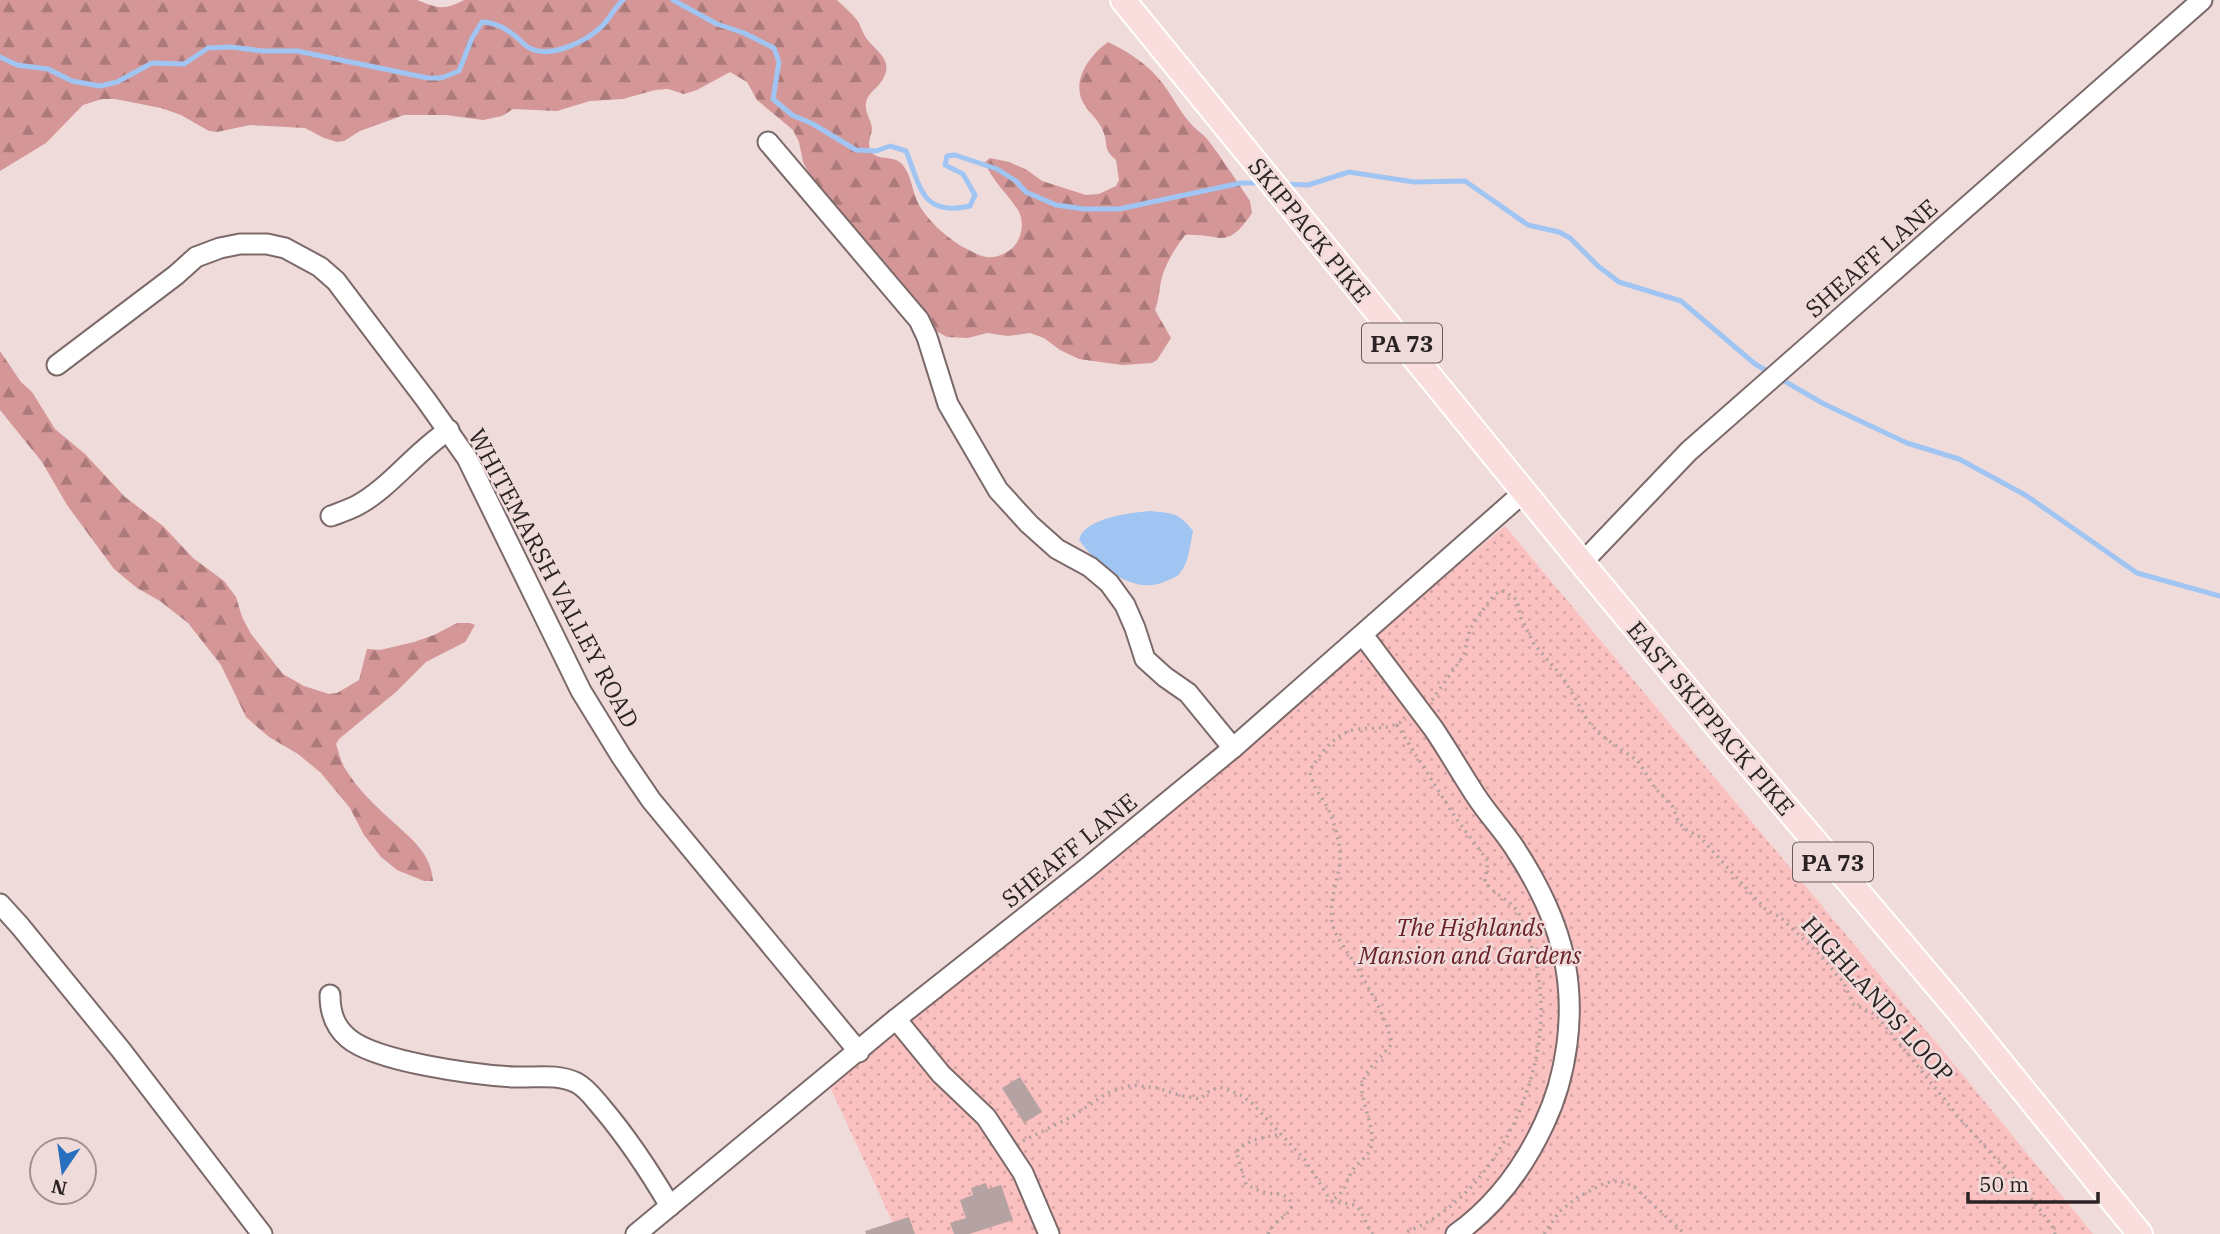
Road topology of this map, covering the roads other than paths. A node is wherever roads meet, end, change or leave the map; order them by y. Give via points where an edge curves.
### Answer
1 (1123, 0) edge
2 (2202, 0) edge
3 (768, 142) dead end
4 (57, 365) dead end
5 (449, 430) junction
6 (1524, 492) junction
7 (331, 516) dead end
8 (1582, 563) junction
9 (1363, 635) junction
10 (1233, 748) junction
11 (0, 904) edge
12 (330, 995) dead end
13 (896, 1019) junction
14 (859, 1052) junction
15 (670, 1206) junction
16 (262, 1234) edge
17 (636, 1234) edge
18 (1049, 1234) edge
19 (1456, 1234) edge
20 (2140, 1234) edge

1 - 6 main road, SKIPPACK PIKE / PA 73
2 - 8 street, SHEAFF LANE via 1689,451
3 - 10 street via 919,320 948,404 998,490 1057,549 1109,583 1130,617 1145,659 1188,693
4 - 5 street, WHITEMARSH VALLEY ROAD via 196,257 240,244 267,244 303,257 336,281
5 - 7 street via 358,506
5 - 14 street, WHITEMARSH VALLEY ROAD via 581,691 621,756 651,800
6 - 8 main road, EAST SKIPPACK PIKE / PA 73
6 - 9 street, SHEAFF LANE
8 - 20 main road, EAST SKIPPACK PIKE / PA 73
9 - 10 street, SHEAFF LANE
9 - 19 street via 1515,848 1537,888 1565,962 1565,1054 1550,1111 1536,1142 1504,1190
10 - 13 street, SHEAFF LANE
11 - 16 street via 121,1050
12 - 15 street via 336,1025 359,1045 383,1055 504,1076 549,1075 579,1084 625,1135
13 - 14 street, SHEAFF LANE
13 - 18 street via 941,1074 986,1117 1023,1173
14 - 15 street, SHEAFF LANE
15 - 17 street, SHEAFF LANE

